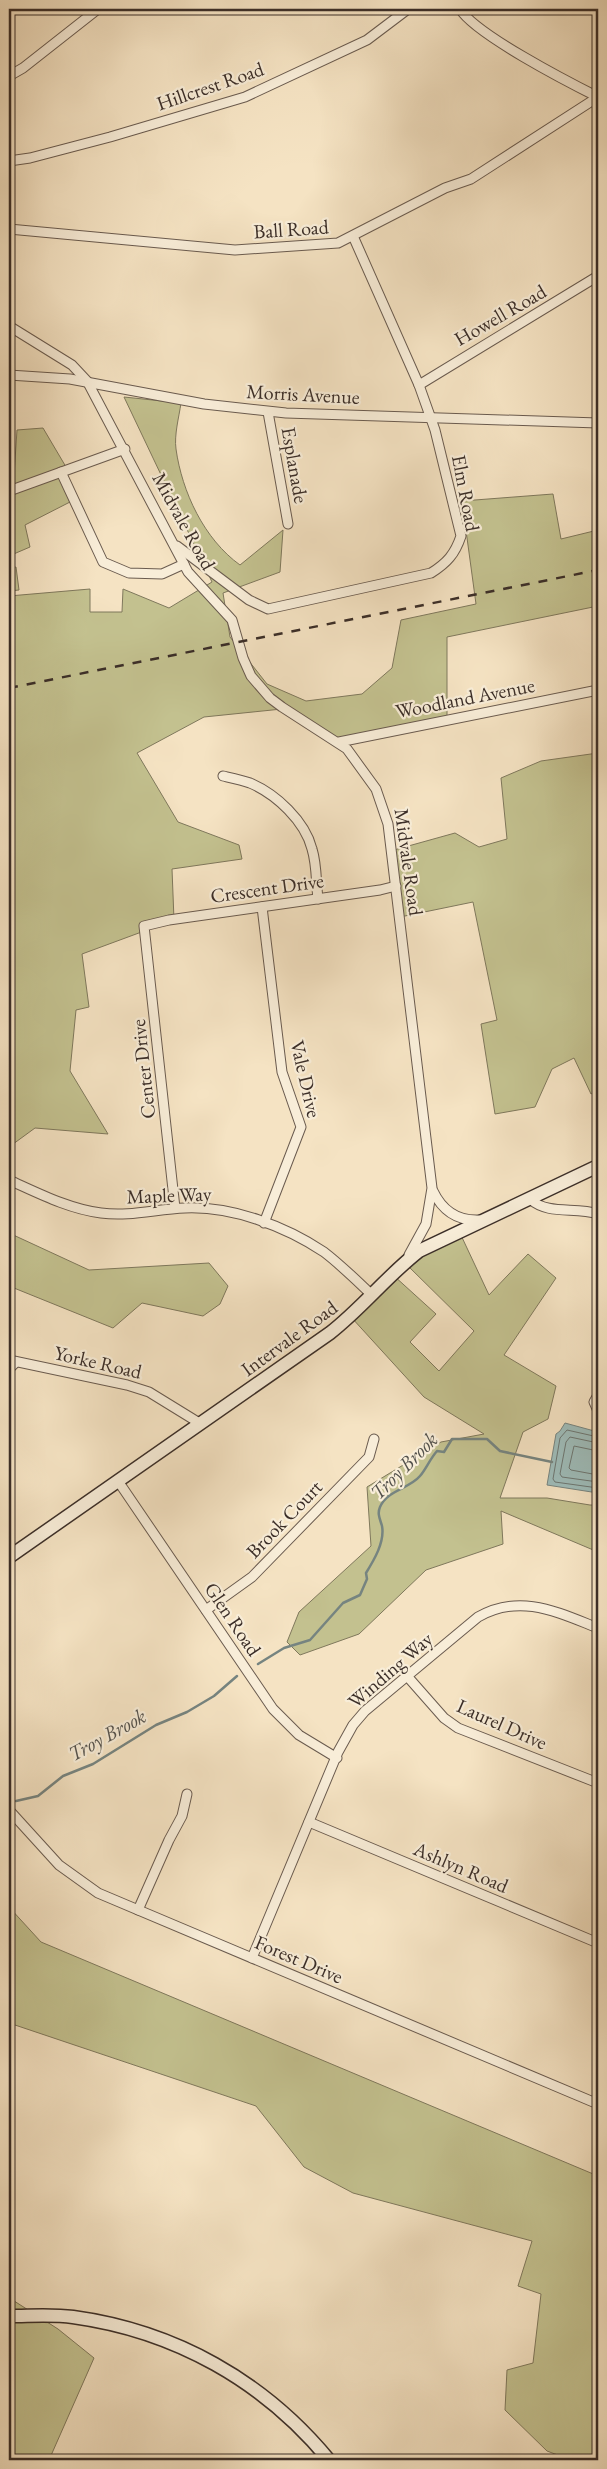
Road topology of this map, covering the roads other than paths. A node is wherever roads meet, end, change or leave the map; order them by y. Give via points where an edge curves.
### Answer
1 (98, 9) edge
2 (408, 9) edge
3 (460, 9) edge
4 (9, 76) edge
5 (598, 97) edge
6 (9, 162) edge
7 (9, 229) edge
8 (353, 236) junction
9 (598, 276) edge
10 (9, 326) edge
11 (9, 375) edge
12 (88, 382) junction
13 (419, 385) junction
14 (268, 412) junction
15 (430, 417) junction
16 (598, 423) edge
17 (125, 449) junction
18 (61, 472) junction
19 (9, 491) edge
20 (288, 524) dead end
21 (174, 545) junction
22 (184, 564) junction
23 (598, 690) edge
24 (339, 742) junction
25 (223, 776) dead end
26 (396, 886) junction
27 (318, 899) junction
28 (262, 907) junction
29 (144, 927) joint
30 (598, 1166) edge
31 (9, 1180) edge
32 (432, 1188) junction
33 (530, 1199) junction
34 (176, 1208) junction
35 (598, 1214) edge
36 (484, 1220) junction
37 (264, 1223) junction
38 (400, 1266) junction
39 (372, 1295) junction
40 (13, 1361) edge
41 (9, 1370) edge
42 (598, 1395) edge
43 (598, 1411) edge
44 (201, 1424) junction
45 (374, 1439) dead end
46 (118, 1481) junction
47 (9, 1557) edge
48 (206, 1610) junction
49 (598, 1628) edge
50 (407, 1676) junction
51 (336, 1758) junction
52 (598, 1783) edge
53 (187, 1794) dead end
54 (9, 1810) edge
55 (310, 1822) junction
56 (138, 1910) junction
57 (598, 1943) edge
58 (252, 1958) junction
59 (598, 2103) edge
60 (9, 2316) edge
61 (329, 2460) edge

1 - 4 street
2 - 6 street, Hillcrest Road via 367,40 245,97 110,137
3 - 5 street via 493,38
5 - 8 street, Ball Road via 471,178
7 - 8 street, Ball Road via 235,250 338,243
8 - 13 street, Elm Road
9 - 13 street, Howell Road
10 - 12 street, Midvale Road via 72,365
11 - 12 street, Morris Avenue
12 - 14 street, Morris Avenue via 204,404
12 - 17 street, Midvale Road
13 - 15 street, Elm Road
14 - 15 street, Morris Avenue
14 - 20 street, Esplanade
15 - 16 street, Morris Avenue
15 - 21 street, Elm Road via 461,536 457,550 445,564 431,573 280,608 263,608
17 - 18 street
17 - 21 street, Midvale Road
18 - 19 street
18 - 22 street via 103,562 129,573 162,574
21 - 22 street, Midvale Road
22 - 24 street, Midvale Road via 197,584 232,620 245,665 260,686 282,707
23 - 24 street, Woodland Avenue
24 - 26 street, Midvale Road via 367,773 382,800
25 - 27 street via 261,789 289,812 302,828 312,848
26 - 27 street, Crescent Drive
26 - 32 street, Midvale Road
27 - 28 street, Crescent Drive
28 - 29 street, Crescent Drive via 169,920
28 - 37 street, Vale Drive via 282,1072 301,1127
29 - 34 street, Center Drive
30 - 33 street, Intervale Road
31 - 34 street, Maple Way via 54,1200 101,1213
32 - 36 street, Midvale Road via 439,1205 448,1211 466,1220
32 - 38 street, Midvale Road via 430,1212 422,1235
33 - 35 street via 537,1206 552,1210 584,1210
33 - 36 street, Intervale Road
34 - 37 street, Maple Way via 225,1211
36 - 38 street, Intervale Road via 437,1241
37 - 39 street, Maple Way via 323,1252
38 - 39 street, Intervale Road
39 - 44 street, Intervale Road via 350,1318
40 - 41 street
40 - 44 street, Yorke Road via 149,1392
42 - 43 street via 594,1402
44 - 46 street, Intervale Road
45 - 48 street, Brook Court via 369,1457 252,1577
46 - 47 street, Intervale Road
46 - 48 street, Glen Road
48 - 51 street, Glen Road via 285,1723
49 - 50 street, Winding Way via 545,1608 525,1604 507,1606 478,1617
50 - 51 street, Winding Way via 353,1725
50 - 52 street, Laurel Drive via 444,1718 458,1728
51 - 55 street, Winding Way
53 - 56 street via 182,1816
54 - 56 street, Forest Drive via 68,1872 98,1893
55 - 57 street, Ashlyn Road
55 - 58 street, Winding Way
56 - 58 street, Forest Drive
58 - 59 street, Forest Drive
60 - 61 street via 73,2317 117,2325 186,2349 220,2366 270,2400

